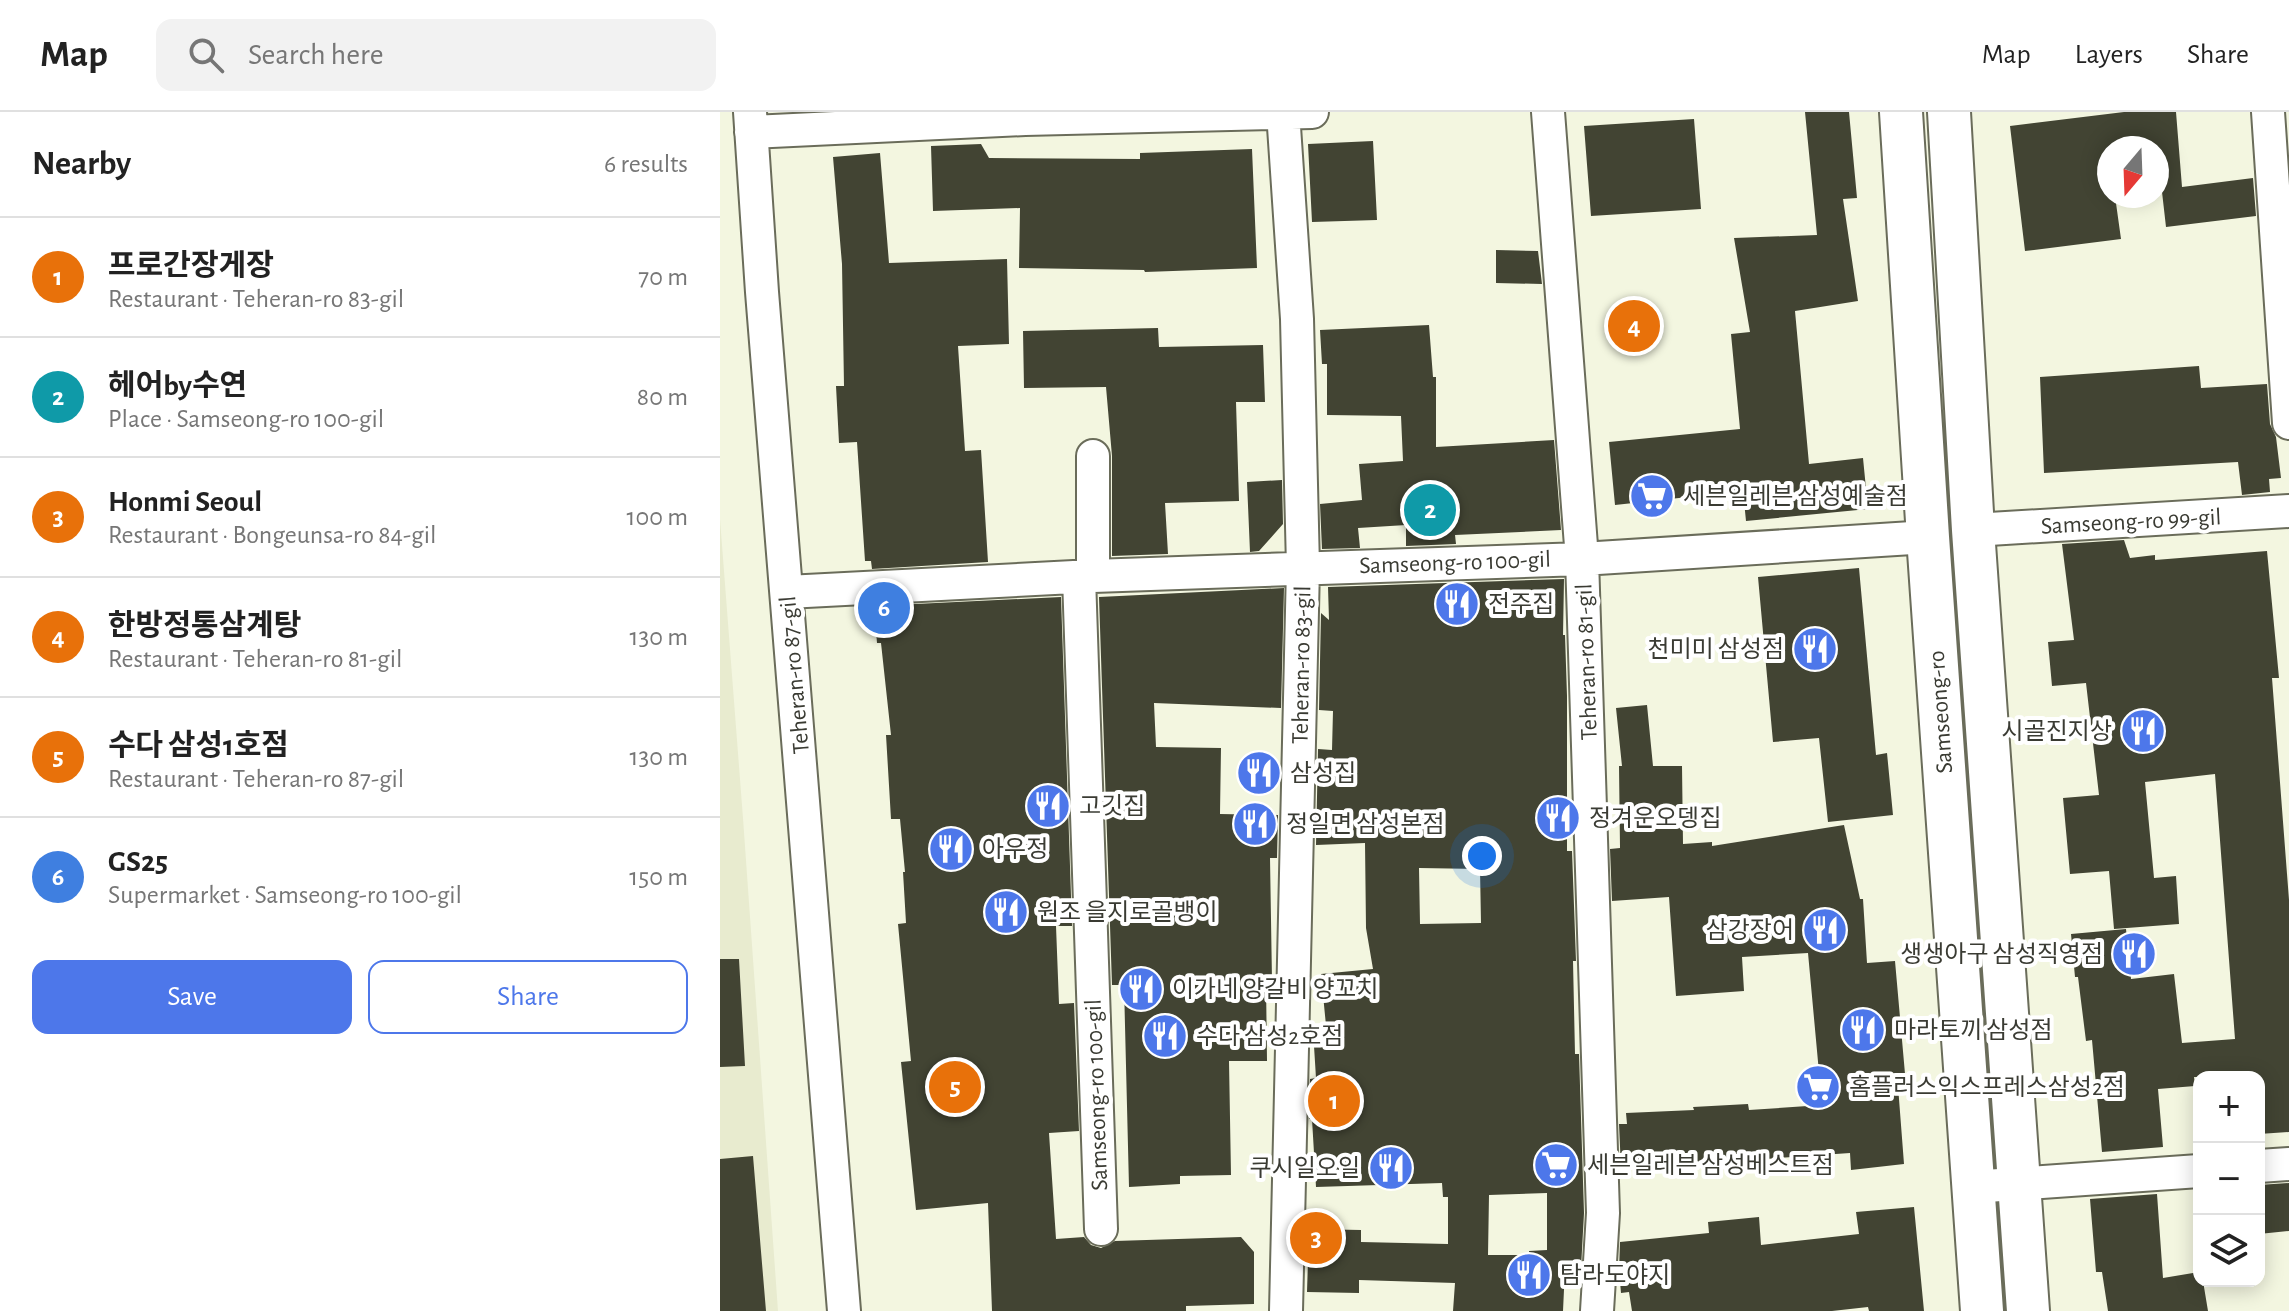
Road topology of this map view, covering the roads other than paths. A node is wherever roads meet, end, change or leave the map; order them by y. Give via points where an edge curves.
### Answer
1 (1293, 112) edge
2 (1548, 112) edge
3 (1901, 112) edge
4 (1949, 112) edge
5 (2268, 112) edge
6 (750, 122) edge
7 (2289, 423) edge
8 (1093, 456) dead end
9 (2289, 511) edge
10 (1973, 530) junction
11 (1928, 537) junction
12 (1582, 559) junction
13 (1303, 567) junction
14 (1086, 576) junction
15 (787, 592) junction
16 (2289, 1164) edge
17 (2265, 1166) edge
18 (2193, 1171) edge
19 (2019, 1185) junction
20 (1972, 1187) junction
21 (1101, 1229) dead end
22 (844, 1311) edge
23 (1286, 1311) edge
24 (1597, 1311) edge
25 (1982, 1311) edge
26 (2028, 1311) edge

1 - 6 street
1 - 13 street, Teheran-ro 83-gil
2 - 12 street, Teheran-ro 81-gil
3 - 11 main road, Samseong-ro
4 - 10 main road, Samseong-ro
5 - 7 street
6 - 15 street, Teheran-ro 87-gil
8 - 14 street
9 - 10 street, Samseong-ro 99-gil
10 - 19 main road, Samseong-ro
11 - 12 street, Samseong-ro 100-gil
11 - 20 main road, Samseong-ro
12 - 13 street, Samseong-ro 100-gil
12 - 24 street, Teheran-ro 81-gil via 1603,1213
13 - 14 street, Samseong-ro 100-gil
13 - 23 street, Teheran-ro 83-gil
14 - 15 street, Samseong-ro 100-gil
14 - 21 street, Samseong-ro 100-gil
15 - 22 street, Teheran-ro 87-gil
16 - 17 street
18 - 19 street
19 - 20 street
19 - 26 main road, Samseong-ro
20 - 25 main road, Samseong-ro

